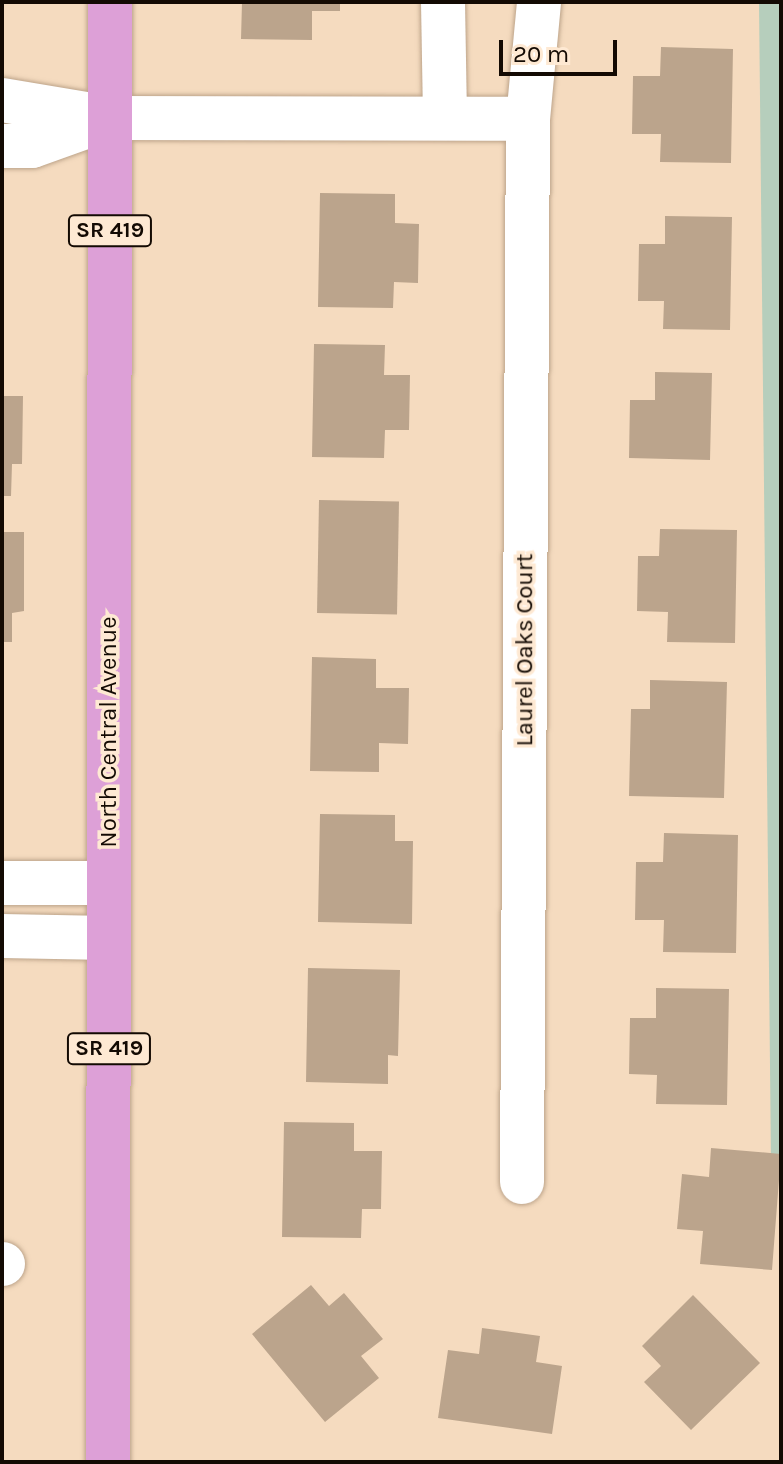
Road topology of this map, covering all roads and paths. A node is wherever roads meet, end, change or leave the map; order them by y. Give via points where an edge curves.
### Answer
1 (110, 2) edge
2 (443, 2) edge
3 (539, 2) edge
4 (2, 100) edge
5 (110, 118) junction
6 (445, 118) junction
7 (528, 119) junction
8 (2, 146) edge
9 (2, 883) edge
10 (109, 883) junction
11 (2, 936) edge
12 (109, 938) junction
13 (522, 1182) dead end
14 (108, 1462) edge

1 - 5 main road, North Central Avenue / SR 419
2 - 6 street
3 - 7 street, Laurel Oaks Court
4 - 5 street
5 - 6 street
5 - 8 street via 32,146
5 - 10 main road, North Central Avenue / SR 419
6 - 7 street
7 - 13 street, Laurel Oaks Court
9 - 10 street
10 - 12 main road, North Central Avenue / SR 419
11 - 12 street
12 - 14 main road, North Central Avenue / SR 419

